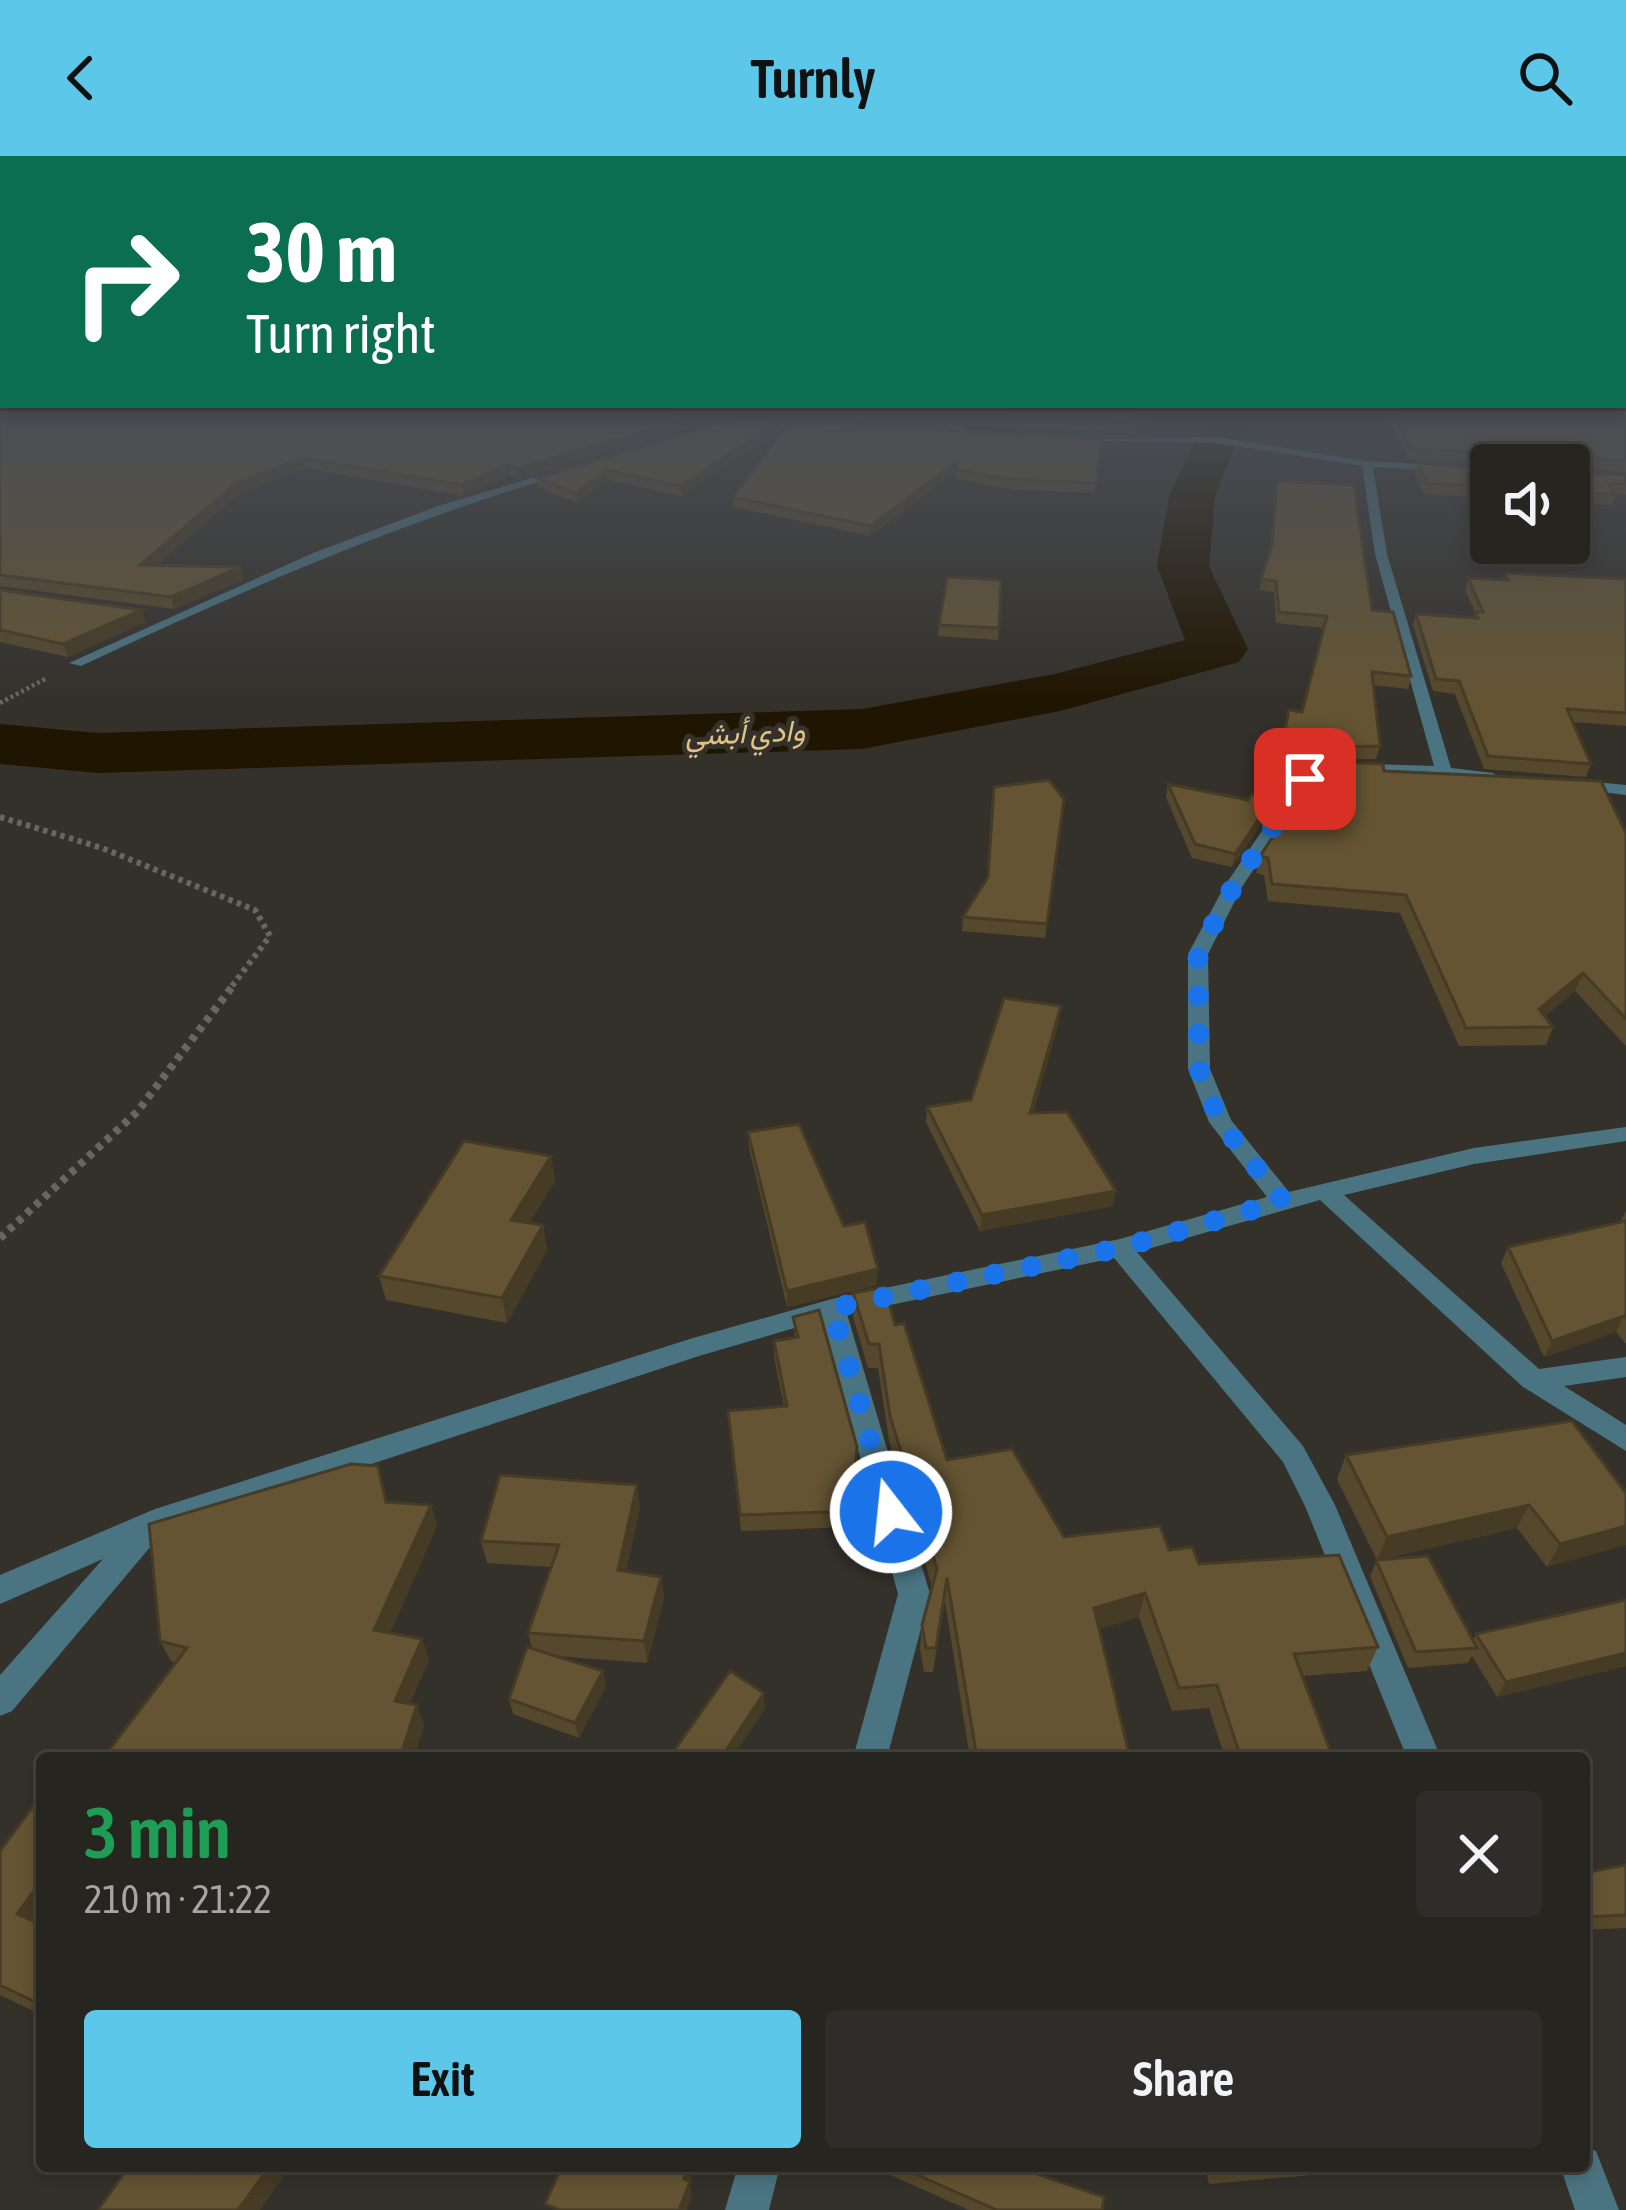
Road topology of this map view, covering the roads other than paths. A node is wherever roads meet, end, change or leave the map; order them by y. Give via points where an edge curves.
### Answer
1 (446, 509) edge
2 (1374, 509) edge
3 (133, 613) edge
4 (174, 618) junction
5 (76, 663) road end
6 (1444, 773) junction
7 (1513, 779) edge
8 (1558, 784) edge
9 (1626, 790) edge
10 (1626, 1134) edge
11 (1325, 1191) junction
12 (1283, 1201) junction
13 (1120, 1248) junction
14 (832, 1308) junction
15 (1626, 1367) edge
16 (1533, 1379) junction
17 (1626, 1440) edge
18 (154, 1522) junction
19 (0, 1590) edge
20 (0, 1700) edge
21 (872, 1752) edge
22 (1422, 1752) edge
23 (757, 2172) edge
24 (1583, 2172) edge
25 (747, 2210) edge
26 (1597, 2210) edge

1 - 4 street
2 - 6 street
3 - 4 street
4 - 5 street
6 - 7 street
6 - 12 street via 1346,768 1305,779 1198,954 1199,1069 1220,1122
8 - 9 street
10 - 11 street via 1474,1156
11 - 12 street
11 - 16 street
12 - 13 street
13 - 14 street
13 - 22 street via 1293,1454
14 - 18 street
14 - 21 street via 914,1594
15 - 16 street
16 - 17 street
18 - 19 street
18 - 20 street
23 - 25 street
24 - 26 street

